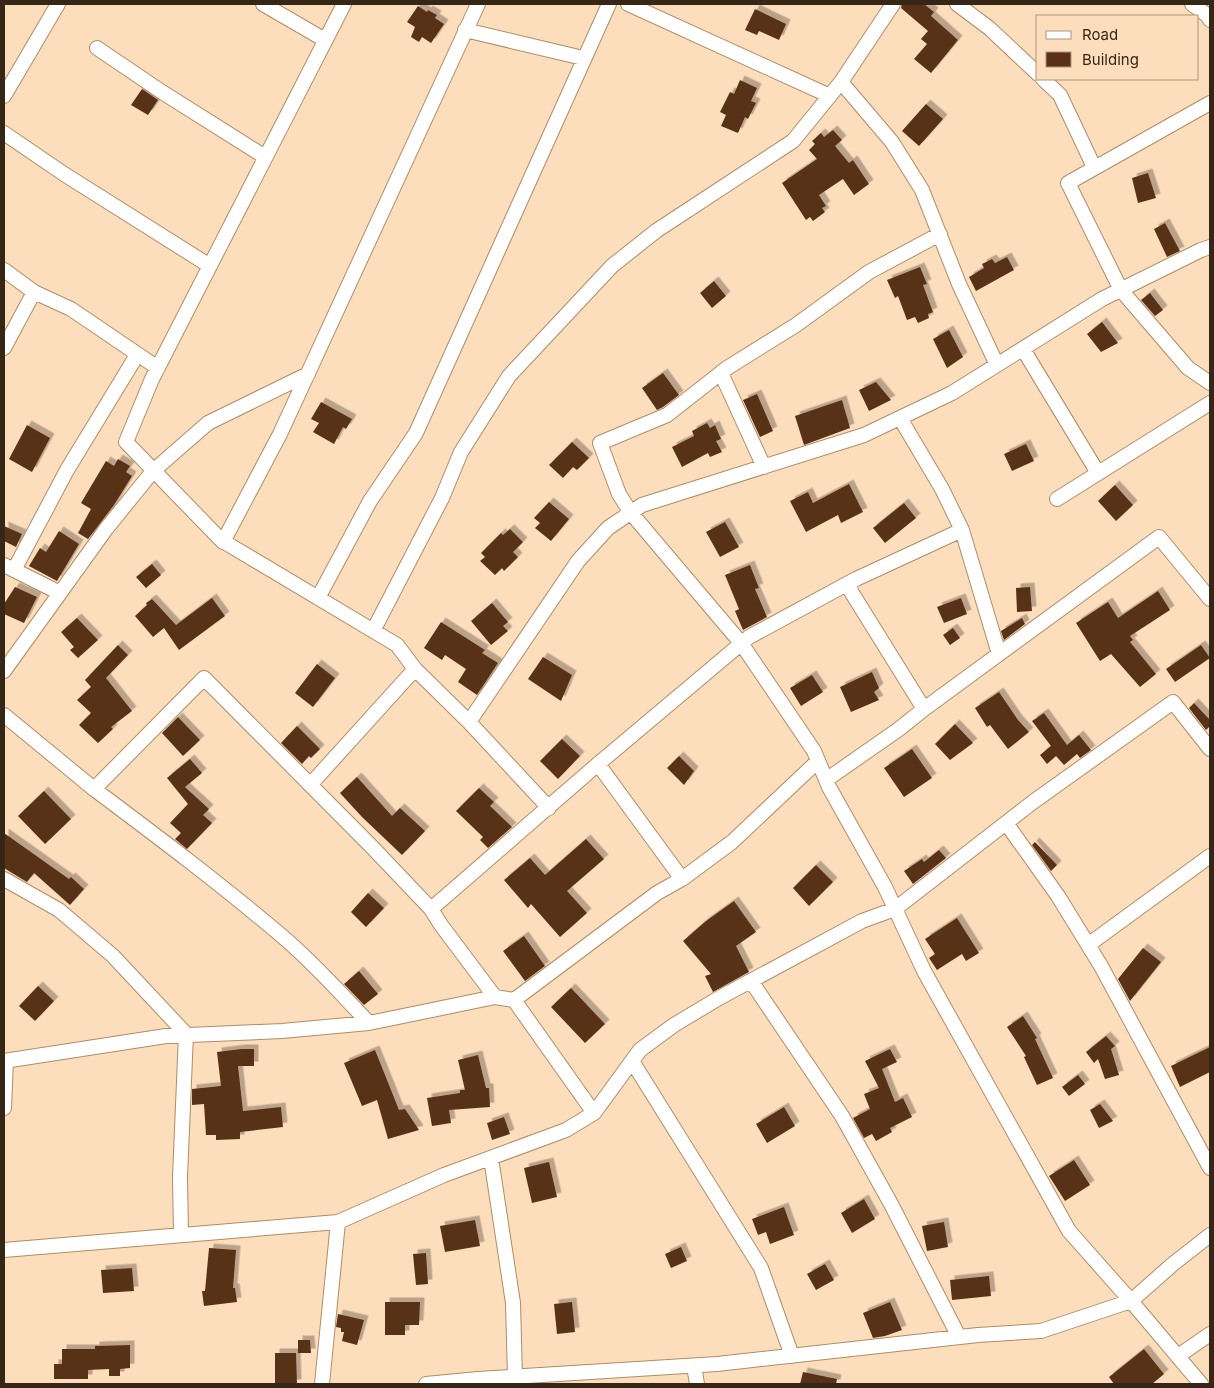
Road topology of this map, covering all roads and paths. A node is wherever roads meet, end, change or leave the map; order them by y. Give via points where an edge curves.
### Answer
1 (58, 4) edge
2 (263, 4) edge
3 (344, 4) edge
4 (478, 4) edge
5 (609, 4) edge
6 (628, 4) edge
7 (893, 4) edge
8 (957, 4) edge
9 (1192, 4) edge
10 (1210, 20) edge
11 (465, 30) junction
12 (325, 40) junction
13 (97, 48) dead end
14 (583, 58) junction
15 (1036, 72) edge
16 (1044, 80) edge
17 (841, 82) junction
18 (4, 96) edge
19 (830, 96) junction
20 (1210, 103) edge
21 (4, 133) edge
22 (266, 157) junction
23 (1094, 166) junction
24 (940, 234) junction
25 (1210, 247) edge
26 (210, 266) junction
27 (4, 270) edge
28 (1121, 290) junction
29 (34, 292) junction
30 (4, 348) edge
31 (1023, 349) junction
32 (137, 355) junction
33 (997, 365) junction
34 (158, 368) junction
35 (721, 373) junction
36 (308, 374) junction
37 (1210, 383) edge
38 (1210, 403) edge
39 (900, 418) junction
40 (764, 467) junction
41 (153, 471) junction
42 (1098, 474) junction
43 (1057, 500) dead end
44 (632, 513) junction
45 (962, 530) junction
46 (223, 542) junction
47 (9, 568) edge
48 (847, 585) junction
49 (60, 593) junction
50 (318, 598) junction
51 (1210, 600) edge
52 (373, 631) junction
53 (741, 644) junction
54 (999, 654) junction
55 (4, 669) edge
56 (416, 669) junction
57 (924, 709) junction
58 (4, 715) edge
59 (469, 722) junction
60 (1210, 748) edge
61 (818, 761) junction
62 (598, 764) junction
63 (826, 780) junction
64 (310, 785) junction
65 (94, 789) junction
66 (549, 808) junction
67 (1006, 823) junction
68 (1210, 856) edge
69 (682, 878) junction
70 (4, 879) edge
71 (895, 908) junction
72 (431, 909) junction
73 (1088, 945) junction
74 (751, 981) junction
75 (495, 997) junction
76 (514, 1000) junction
77 (368, 1023) junction
78 (186, 1034) junction
79 (5, 1061) edge
80 (632, 1061) junction
81 (4, 1108) edge
82 (594, 1113) junction
83 (491, 1158) junction
84 (1210, 1168) edge
85 (338, 1222) junction
86 (181, 1235) junction
87 (1210, 1235) edge
88 (4, 1250) edge
89 (1131, 1301) junction
90 (1210, 1334) edge
91 (959, 1337) junction
92 (792, 1356) junction
93 (1178, 1356) junction
94 (694, 1366) junction
95 (511, 1379) edge
96 (322, 1384) edge
97 (426, 1384) edge
98 (697, 1384) edge
99 (1202, 1384) edge

1 - 18 street
2 - 12 street
3 - 12 street
4 - 11 street
5 - 14 street
6 - 19 street
7 - 17 street
8 - 15 street via 989,28
9 - 10 street
11 - 14 street
11 - 36 street
12 - 22 street
13 - 22 street
14 - 50 street via 416,433 370,501
16 - 23 street via 1060,95
17 - 19 street
17 - 24 street via 892,142 922,190
19 - 52 street via 793,141 656,231 612,266 509,376 461,452 442,498
20 - 23 street
21 - 26 street
22 - 26 street
23 - 28 street via 1068,183
24 - 33 street via 959,284
24 - 35 street via 869,272 796,325
25 - 28 street
26 - 34 street
27 - 29 street
28 - 31 street
28 - 37 street via 1188,368
29 - 30 street
29 - 32 street via 70,309
31 - 33 street
31 - 42 street
32 - 34 street
32 - 47 street
33 - 39 street via 952,393
34 - 41 street via 126,442
35 - 40 street
35 - 44 street via 666,414 600,443 618,494
36 - 41 street via 208,423
36 - 46 street
38 - 42 street
39 - 40 street via 864,435
39 - 45 street
40 - 44 street via 642,505
41 - 46 street
41 - 49 street
42 - 43 street
44 - 53 street
44 - 59 street via 608,528 578,561
45 - 48 street
45 - 54 street
46 - 50 street
47 - 49 street
48 - 53 street
48 - 57 street
49 - 55 street
50 - 52 street
51 - 54 street via 1159,537
52 - 56 street via 397,645
53 - 61 street
53 - 62 street
54 - 57 street
56 - 59 street
56 - 64 street
57 - 63 street
58 - 65 street
59 - 66 street
60 - 67 street via 1173,702
61 - 63 street
61 - 69 street via 732,842
62 - 66 street
62 - 69 street
63 - 71 street
64 - 65 street via 204,678
64 - 72 street
65 - 77 street via 283,937
66 - 72 street
67 - 71 street
67 - 73 street
68 - 73 street
69 - 76 street via 657,893
70 - 78 street via 59,910 106,950
71 - 74 street
71 - 89 street via 924,971 1069,1231
72 - 75 street
73 - 84 street
74 - 80 street via 674,1026 640,1050
74 - 91 street via 842,1116
75 - 76 street
75 - 77 street
76 - 82 street
77 - 78 street via 282,1031
78 - 79 street
78 - 86 street
79 - 81 street
80 - 82 street
80 - 92 street via 761,1268
82 - 83 street via 566,1130
83 - 85 street
83 - 95 street via 513,1304
85 - 86 street
85 - 96 street
86 - 88 street
87 - 89 street
89 - 91 street via 1040,1331
89 - 93 street
90 - 93 street
91 - 92 street
92 - 94 street
93 - 99 street
94 - 95 street
94 - 98 street
95 - 97 street

